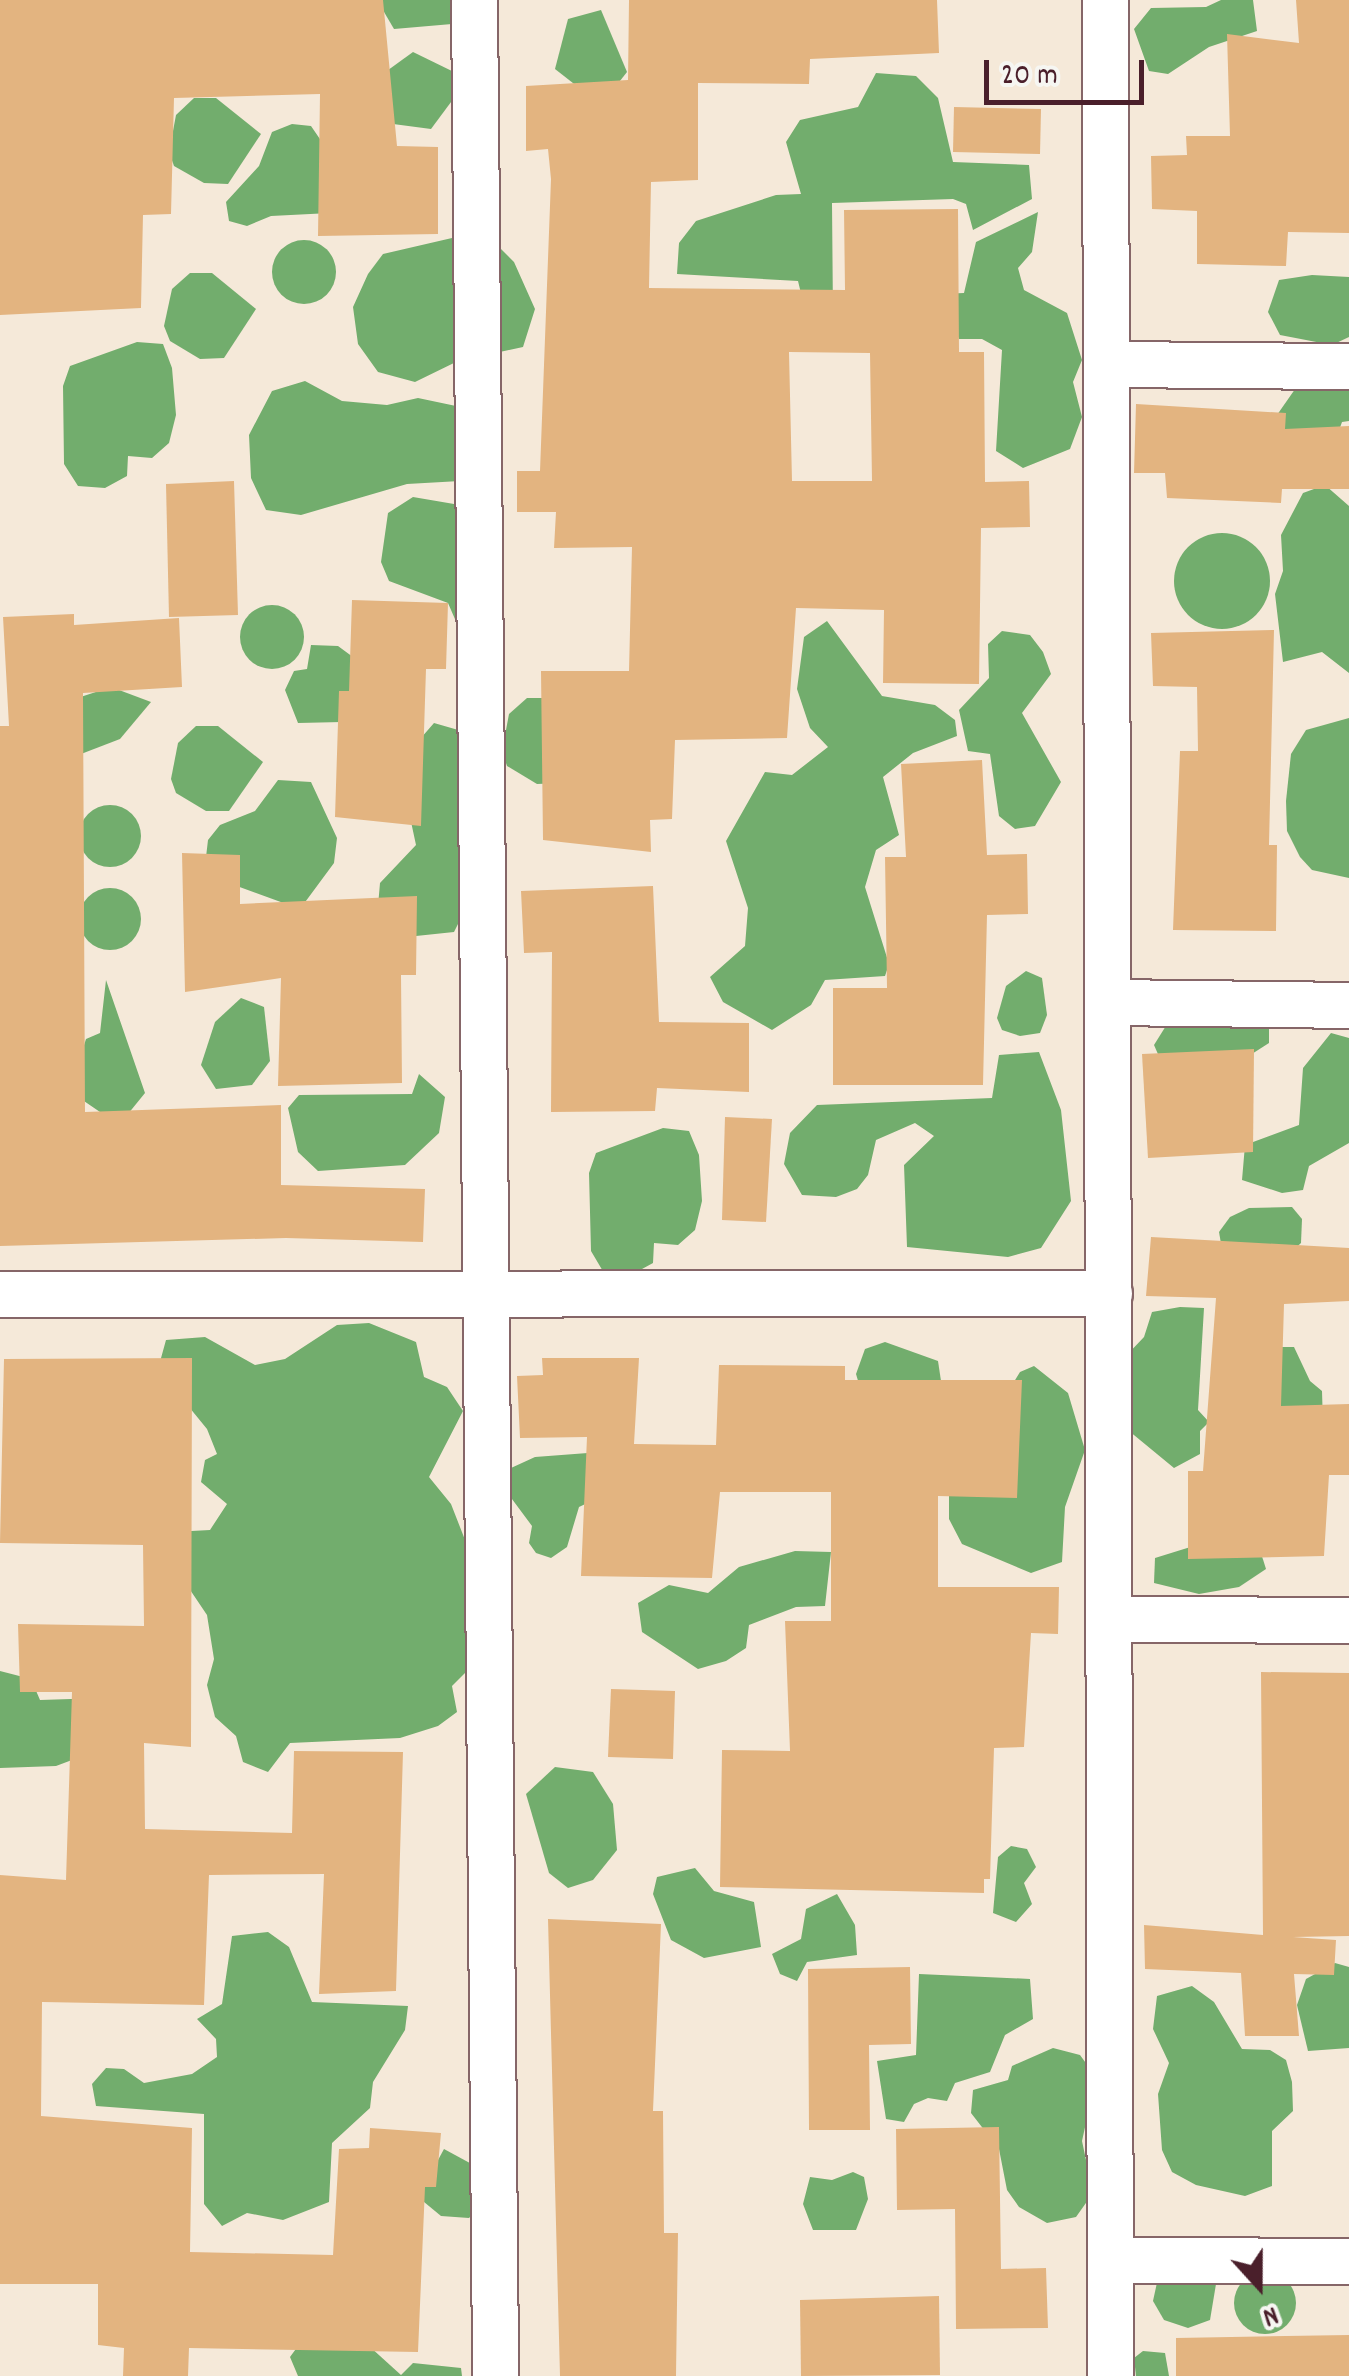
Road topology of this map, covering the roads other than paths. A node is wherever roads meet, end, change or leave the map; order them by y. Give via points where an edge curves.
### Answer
1 (474, 0) edge
2 (1105, 0) edge
3 (1110, 364) junction
4 (1349, 366) edge
5 (1108, 1002) junction
6 (1349, 1005) edge
7 (1110, 1293) junction
8 (0, 1294) edge
9 (484, 1294) junction
10 (1111, 1620) junction
11 (1349, 1620) edge
12 (1110, 2260) junction
13 (1349, 2261) edge
14 (495, 2376) edge
15 (1110, 2376) edge

1 - 9 street
2 - 3 street
3 - 4 street
3 - 5 street
5 - 6 street
5 - 7 street
7 - 9 street
7 - 10 street
8 - 9 street
9 - 14 street
10 - 11 street
10 - 12 street
12 - 13 street
12 - 15 street

